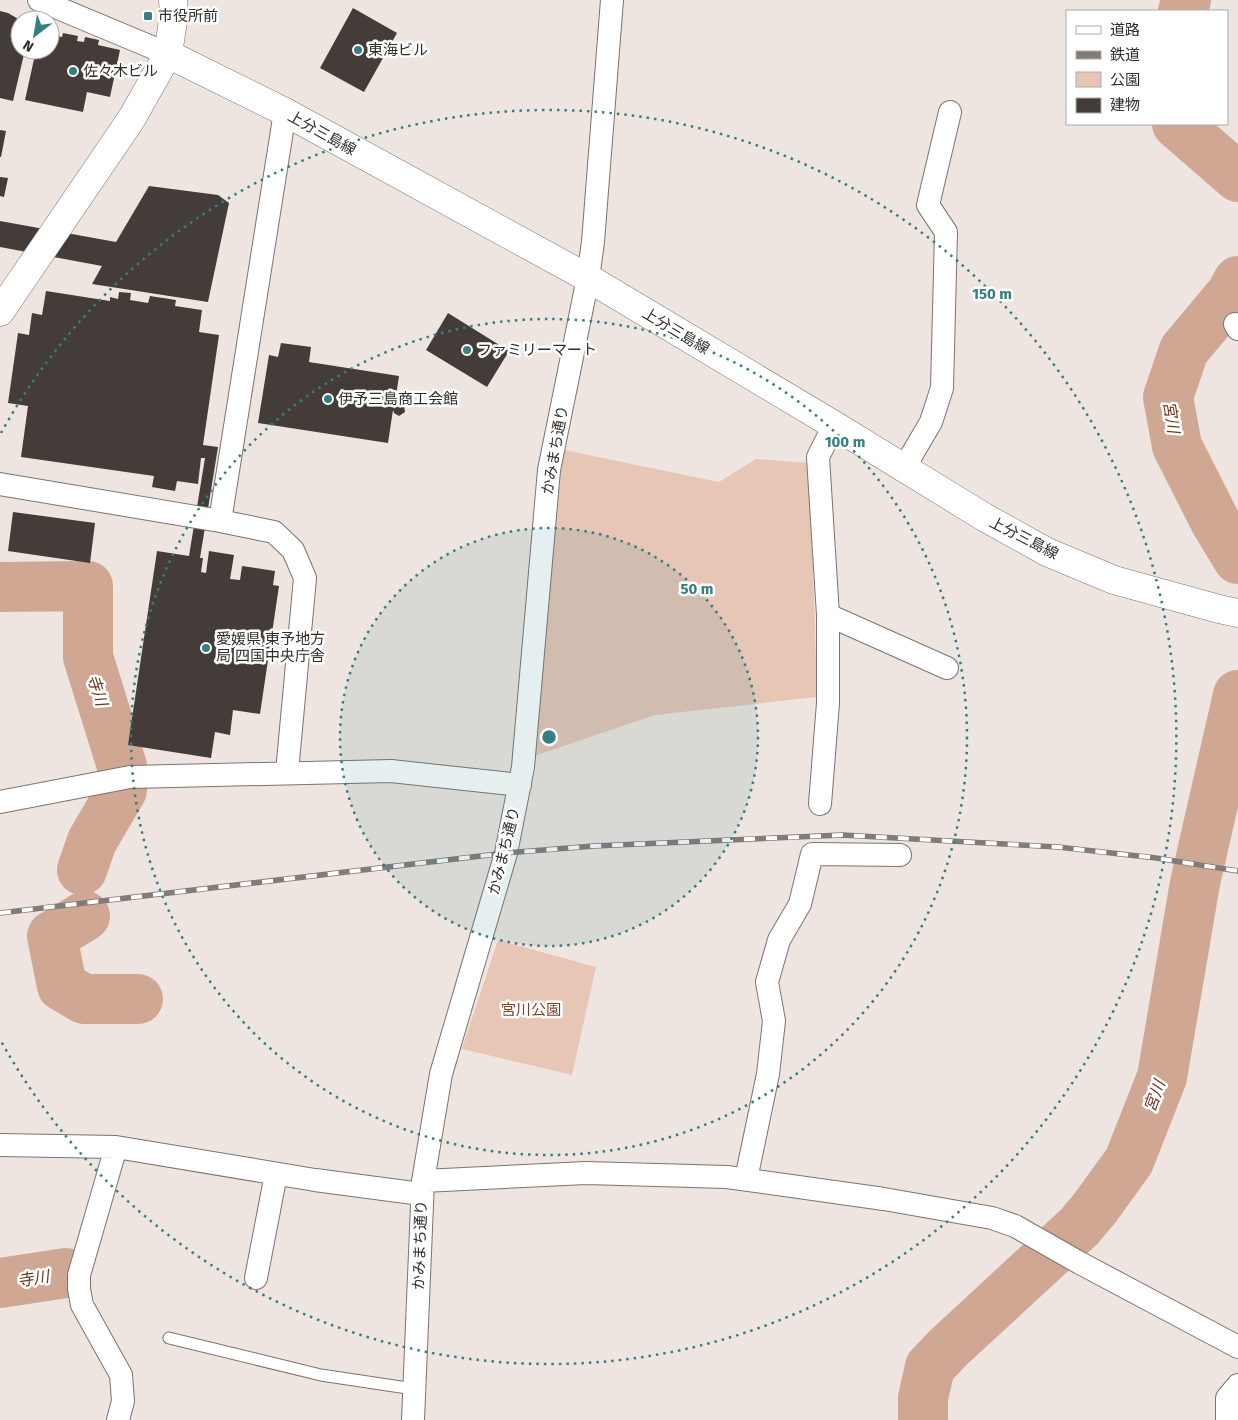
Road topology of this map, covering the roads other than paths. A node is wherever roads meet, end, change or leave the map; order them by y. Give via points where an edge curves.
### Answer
1 (39, 0) edge
2 (173, 0) edge
3 (612, 0) edge
4 (168, 54) junction
5 (285, 112) junction
6 (950, 112) dead end
7 (588, 278) junction
8 (0, 312) edge
9 (834, 425) junction
10 (904, 468) junction
11 (0, 484) edge
12 (220, 520) junction
13 (1228, 611) edge
14 (828, 615) junction
15 (947, 668) dead end
16 (287, 772) junction
17 (520, 785) junction
18 (0, 802) edge
19 (820, 804) dead end
20 (900, 855) dead end
21 (0, 1145) edge
22 (116, 1147) junction
23 (276, 1174) junction
24 (746, 1179) junction
25 (422, 1187) junction
26 (256, 1278) dead end
27 (169, 1338) dead end
28 (1238, 1347) edge
29 (1238, 1385) edge
30 (414, 1390) junction
31 (118, 1420) edge
32 (413, 1420) edge
33 (1227, 1420) edge

1 - 4 street
2 - 4 main road
3 - 7 street, かみまち通り
4 - 5 main road, 上分三島線
4 - 8 main road via 132,118
5 - 7 main road, 上分三島線
5 - 12 street
6 - 10 street via 928,204 946,232 942,388 931,422
7 - 9 main road, 上分三島線
7 - 17 street, かみまち通り via 549,470
9 - 10 main road, 上分三島線
9 - 14 street via 818,457
10 - 13 main road, 上分三島線 via 1047,552 1114,580
11 - 12 street
12 - 16 street via 274,532 293,550 305,578
14 - 15 street
14 - 19 street via 828,703
16 - 17 street via 391,771
16 - 18 street via 122,778
17 - 25 street, かみまち通り via 506,853 441,1074
20 - 24 street via 812,854 800,904 779,940 767,982 774,1021 768,1074
21 - 22 street
22 - 23 street
22 - 31 street via 79,1275 79,1289 82,1306 121,1375 123,1401
23 - 25 street
23 - 26 street
24 - 25 street via 586,1173
24 - 28 street via 992,1218 1015,1226
25 - 30 street, かみまち通り
27 - 30 lane via 321,1374
29 - 33 street via 1227,1398
30 - 32 street, かみまち通り

